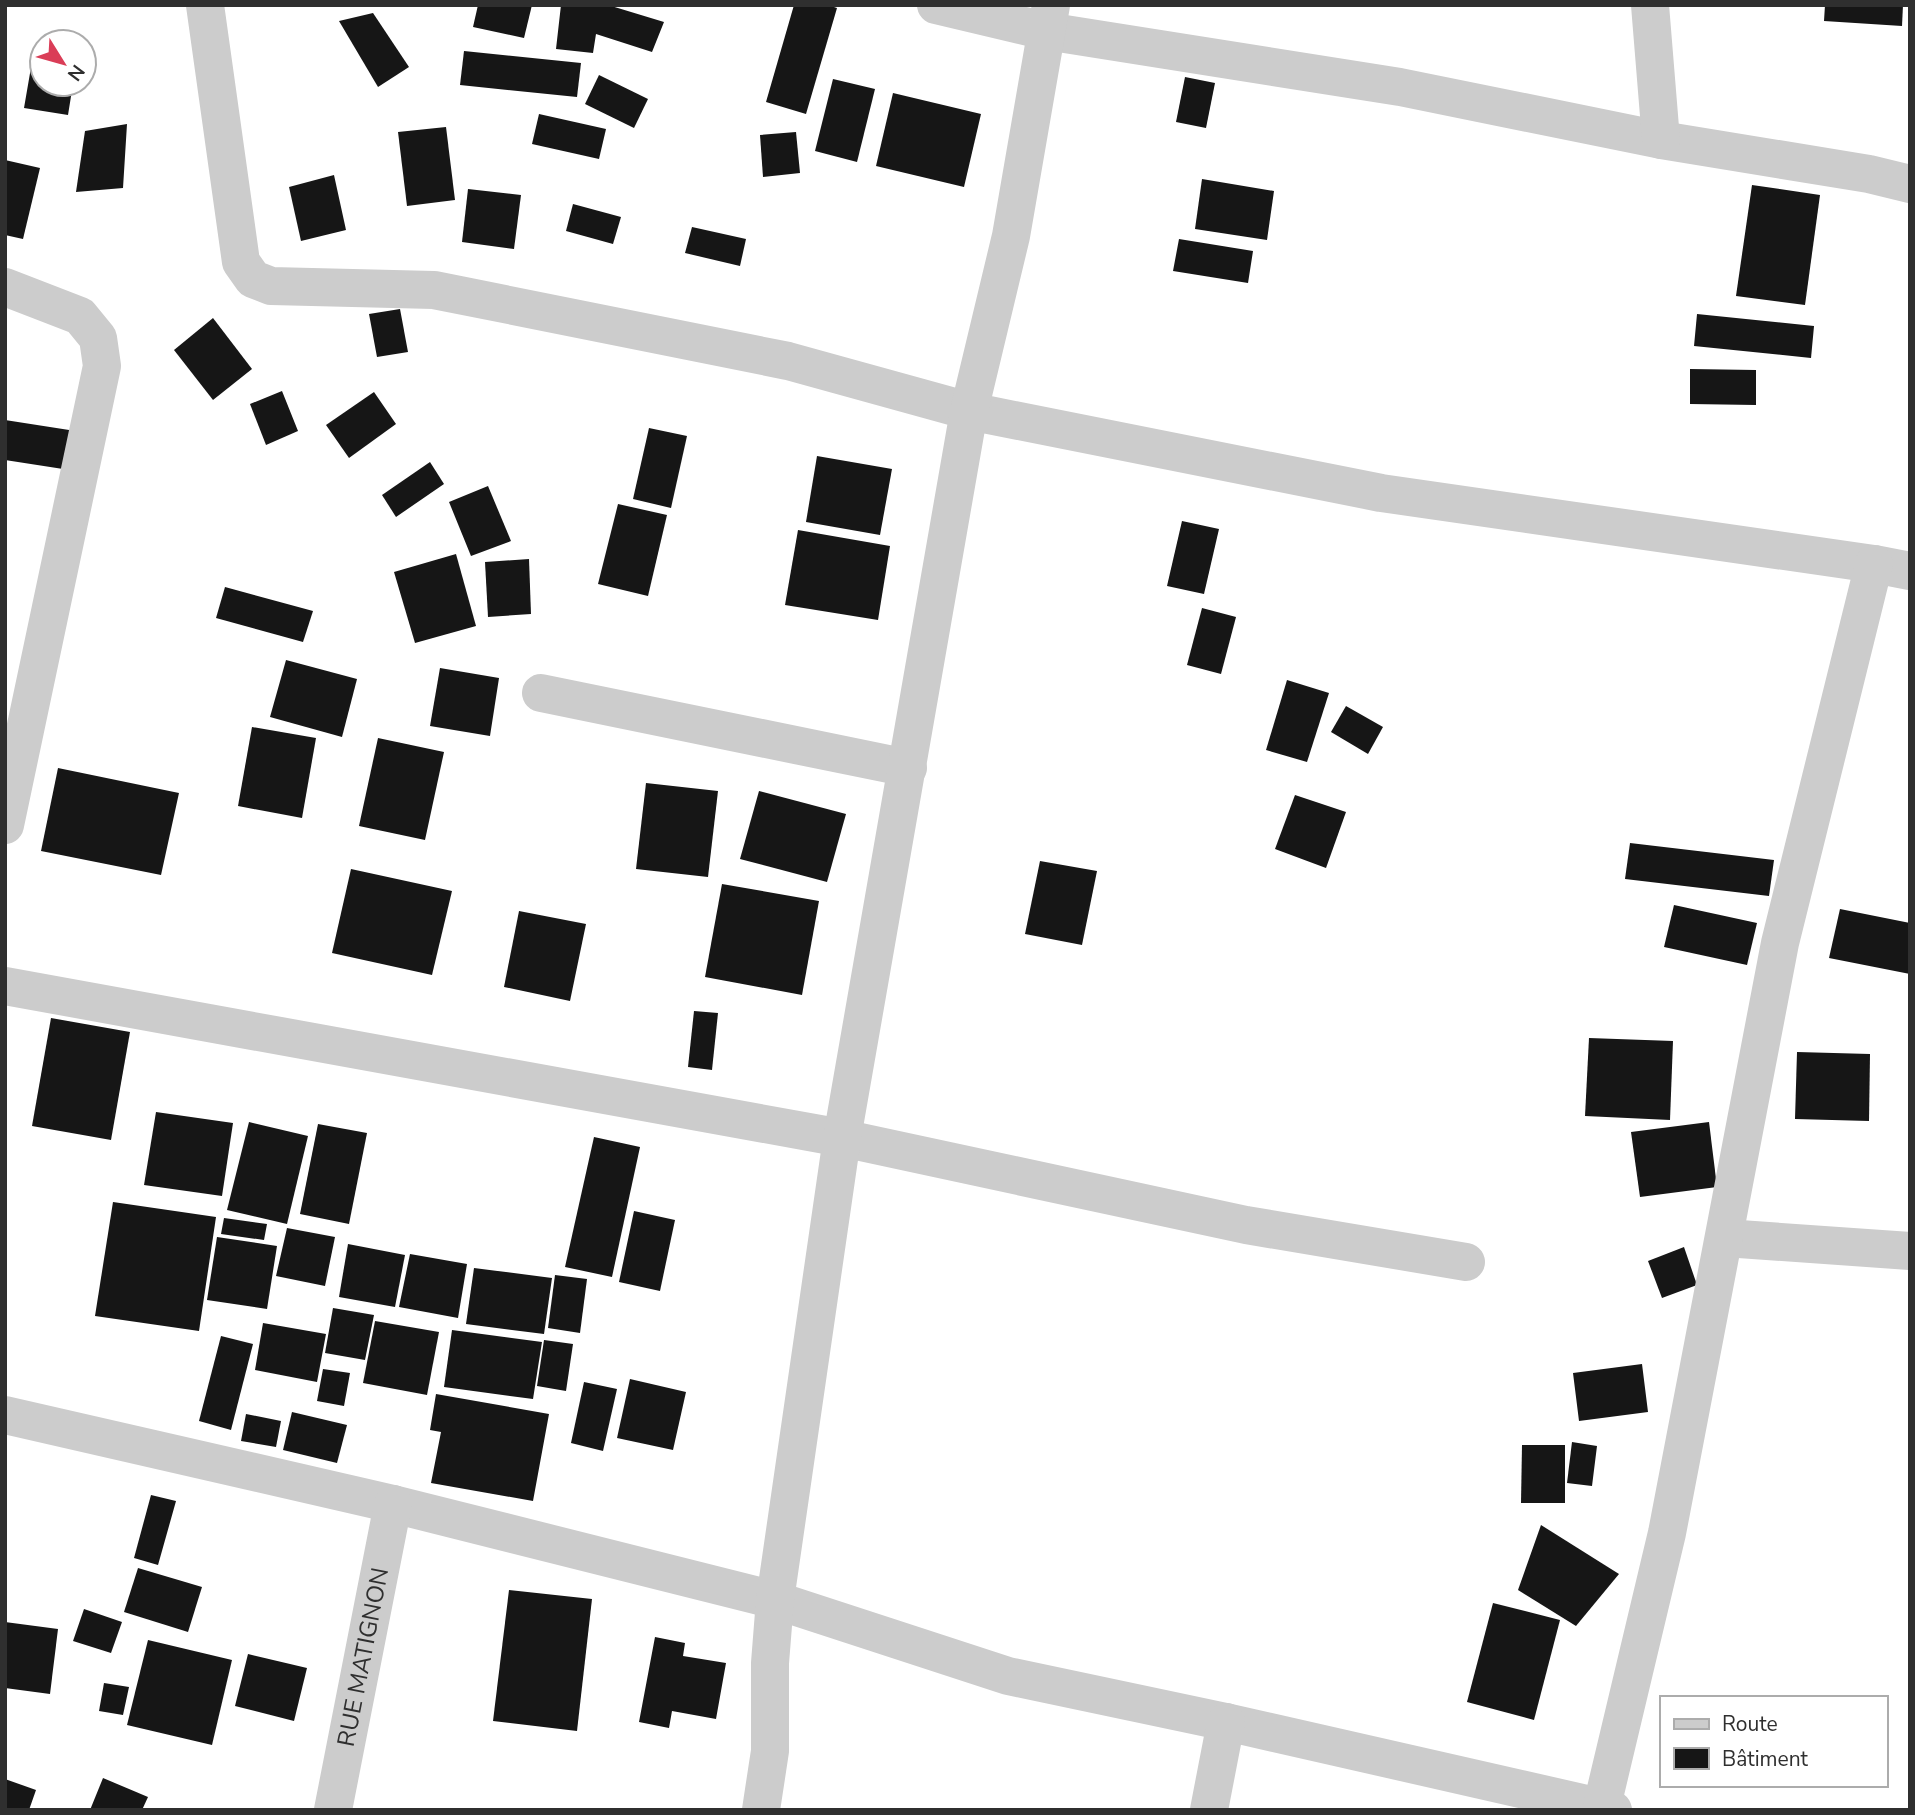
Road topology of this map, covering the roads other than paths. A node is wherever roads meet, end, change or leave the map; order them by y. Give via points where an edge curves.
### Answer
1 (205, 5) edge
2 (936, 5) edge
3 (1650, 5) edge
4 (1049, 18) edge
5 (1661, 140) junction
6 (1910, 184) edge
7 (5, 287) edge
8 (969, 411) junction
9 (1892, 567) edge
10 (541, 693) dead end
11 (908, 768) junction
12 (5, 825) edge
13 (5, 986) edge
14 (842, 1138) junction
15 (1725, 1238) junction
16 (1910, 1251) edge
17 (1466, 1262) dead end
18 (5, 1415) edge
19 (393, 1504) junction
20 (775, 1601) junction
21 (1226, 1722) junction
22 (1605, 1808) edge
23 (333, 1810) edge
24 (761, 1810) edge
25 (1209, 1810) edge

1 - 8 street via 241,262 253,279 271,286 434,290 788,361
2 - 4 street
3 - 5 street
4 - 5 street
4 - 8 street via 1011,236
5 - 6 street
7 - 12 street via 80,316 98,338 102,366
8 - 9 street via 1381,493
8 - 11 street
9 - 15 street via 1780,943
10 - 11 street
11 - 14 street
13 - 14 street
14 - 17 street via 1246,1225
14 - 20 street
15 - 16 street
15 - 22 street via 1667,1533
18 - 19 street
19 - 20 street
19 - 23 street, RUE MATIGNON
20 - 21 street via 1008,1676
20 - 24 street via 769,1751
21 - 22 street
21 - 25 street

